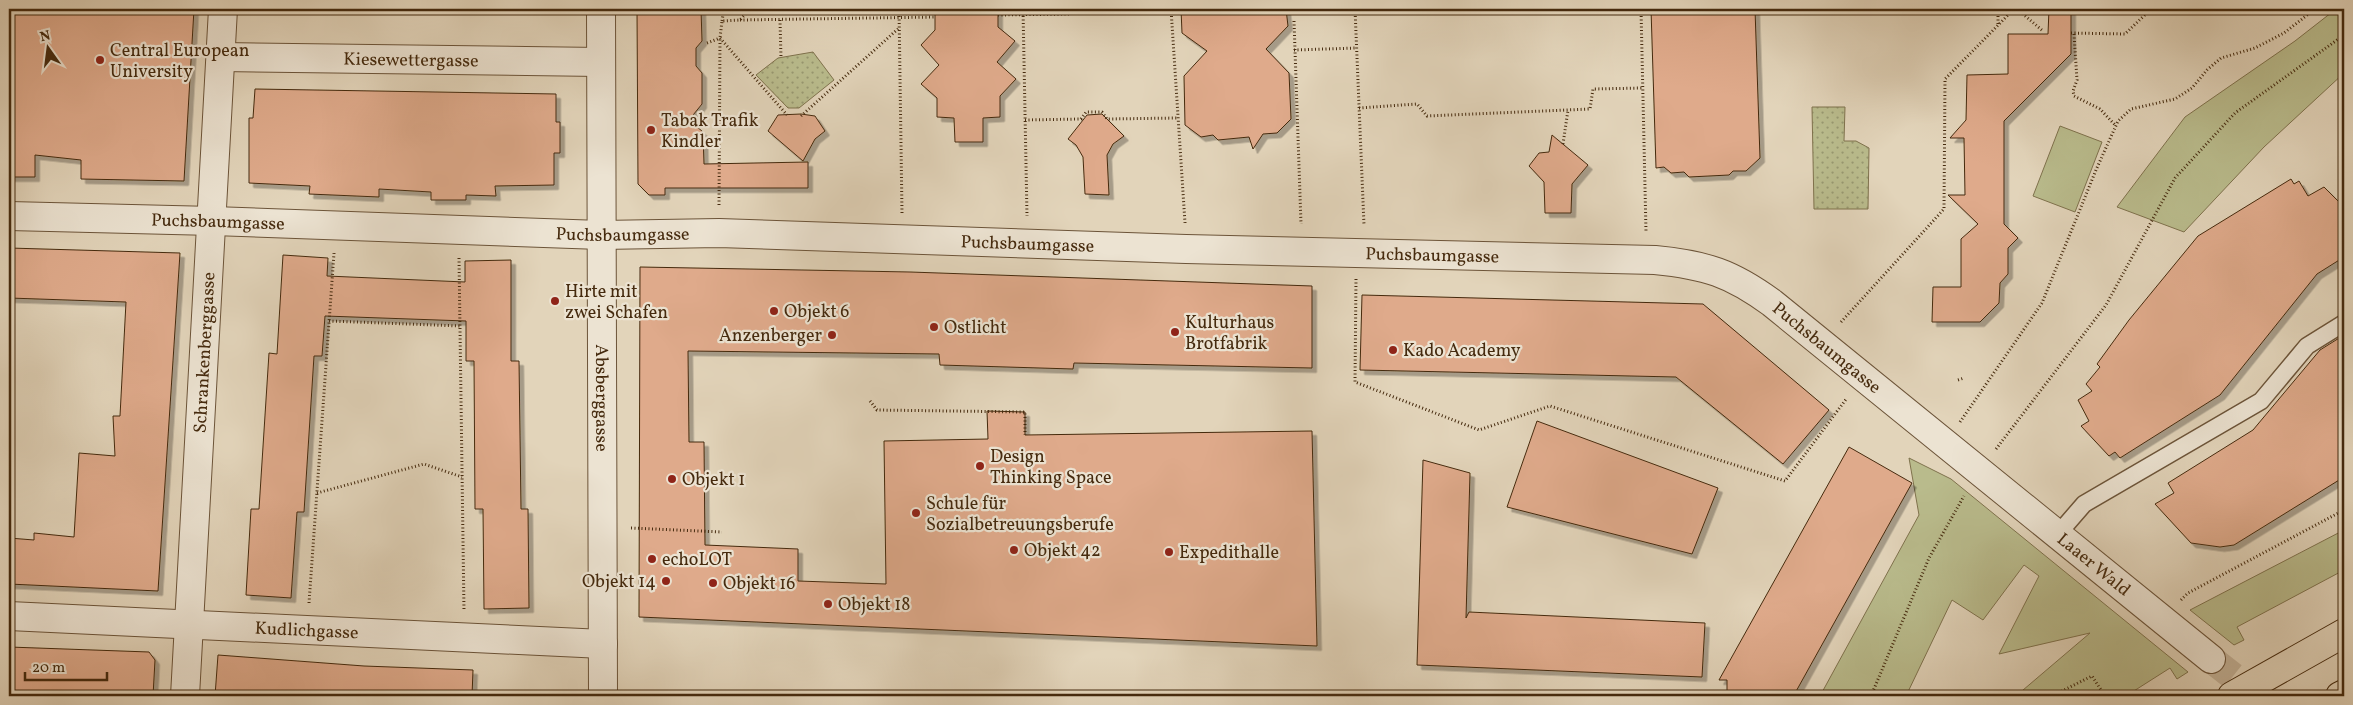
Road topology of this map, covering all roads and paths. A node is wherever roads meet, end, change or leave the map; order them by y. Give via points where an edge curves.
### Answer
1 (223, 9) edge
2 (601, 9) edge
3 (724, 9) edge
4 (750, 9) edge
5 (899, 9) edge
6 (1023, 9) edge
7 (1075, 9) edge
8 (1171, 9) edge
9 (1355, 9) edge
10 (1641, 9) edge
11 (1998, 9) edge
12 (2016, 9) edge
13 (2150, 9) edge
14 (2315, 9) edge
15 (1023, 14) junction
16 (935, 16) dead end
17 (998, 16) dead end
18 (899, 18) junction
19 (740, 20) junction
20 (780, 20) junction
21 (722, 21) junction
22 (1294, 21) dead end
23 (1998, 26) junction
24 (899, 28) junction
25 (2043, 31) dead end
26 (2344, 35) edge
27 (720, 38) junction
28 (707, 42) dead end
29 (1357, 48) junction
30 (1294, 50) junction
31 (221, 57) junction
32 (781, 58) dead end
33 (600, 62) junction
34 (1643, 88) junction
35 (1359, 108) junction
36 (1568, 110) junction
37 (788, 115) dead end
38 (801, 116) dead end
39 (1178, 118) junction
40 (1025, 120) junction
41 (2116, 126) junction
42 (1563, 144) dead end
43 (9, 216) edge
44 (213, 221) junction
45 (336, 225) junction
46 (459, 230) junction
47 (719, 234) junction
48 (601, 235) junction
49 (902, 240) junction
50 (1027, 244) junction
51 (1186, 249) junction
52 (1302, 252) junction
53 (1361, 254) junction
54 (1647, 260) junction
55 (330, 321) junction
56 (2344, 323) edge
57 (460, 326) junction
58 (1822, 343) junction
59 (1863, 376) junction
60 (1964, 378) dead end
61 (1958, 380) dead end
62 (870, 401) dead end
63 (1025, 436) dead end
64 (1942, 440) junction
65 (1979, 470) junction
66 (462, 477) junction
67 (317, 493) junction
68 (2344, 510) edge
69 (602, 527) junction
70 (722, 532) dead end
71 (2058, 534) junction
72 (9, 616) edge
73 (2162, 618) junction
74 (2344, 623) edge
75 (189, 626) junction
76 (307, 631) junction
77 (2344, 633) edge
78 (464, 638) junction
79 (603, 644) junction
80 (2319, 646) junction
81 (2212, 658) tunnel mouth
82 (2344, 694) edge
83 (185, 696) edge
84 (603, 696) edge
85 (1870, 696) edge
86 (2052, 696) edge
87 (2105, 696) edge
88 (2232, 696) edge
89 (2340, 696) edge

1 - 31 street, Schrankenberggasse
2 - 33 street, Absberggasse
3 - 21 path
4 - 19 path
5 - 18 path
6 - 15 path
7 - 15 path via 1068,14
8 - 39 path
9 - 29 path
10 - 34 path
11 - 23 path
12 - 23 path
12 - 25 path
13 - 41 path via 2126,34 2072,34 2077,80 2072,91 2074,96 2100,109
14 - 41 path via 2284,33 2255,48 2221,58 2192,88 2175,99 2131,110
15 - 17 path
15 - 40 path
16 - 18 path
18 - 20 path
18 - 24 path
19 - 20 path
19 - 21 path
20 - 32 path
21 - 27 path
22 - 30 path
23 - 58 path via 1945,79 1944,209
24 - 38 path
24 - 49 path
26 - 65 path via 2235,113 2175,178 2106,305
27 - 28 path
27 - 37 path
27 - 47 path
29 - 30 path
29 - 35 path
30 - 52 path
31 - 33 street, Kiesewettergasse
31 - 44 street, Schrankenberggasse
33 - 48 street, Absberggasse
34 - 36 path via 1594,90 1590,109
34 - 54 path
35 - 36 path via 1417,104 1427,116
35 - 53 path
36 - 42 path
39 - 40 path via 1107,119 1102,112 1086,112 1080,119
39 - 51 path
40 - 50 path
41 - 64 path via 2042,303 1964,417
43 - 44 street, Puchsbaumgasse
44 - 45 street, Puchsbaumgasse
44 - 75 street, Schrankenberggasse
45 - 46 street, Puchsbaumgasse
45 - 55 path
46 - 48 street, Puchsbaumgasse
46 - 57 path
47 - 48 street, Puchsbaumgasse
47 - 49 street, Puchsbaumgasse
48 - 69 street, Absberggasse
49 - 50 street, Puchsbaumgasse
50 - 51 street, Puchsbaumgasse
51 - 52 street, Puchsbaumgasse
52 - 53 street, Puchsbaumgasse
53 - 54 street, Puchsbaumgasse
53 - 59 path via 1356,382 1479,430 1550,406 1785,481
54 - 58 street, Puchsbaumgasse via 1700,266 1738,280
55 - 57 path
55 - 67 path
56 - 71 lane via 2307,346 2261,401 2084,504
57 - 66 path
58 - 59 street, Puchsbaumgasse
59 - 64 street, Puchsbaumgasse
60 - 61 path
62 - 63 path via 877,410 1025,412
64 - 65 street, Puchsbaumgasse
65 - 71 street, Laaer Wald
65 - 85 path via 1929,558
66 - 67 path via 424,464
66 - 78 path
67 - 76 path
68 - 73 path via 2188,593
69 - 70 path
69 - 79 street, Absberggasse
71 - 73 street, Laaer Wald
72 - 75 street, Kudlichgasse
73 - 81 street, Laaer Wald
74 - 80 lane
75 - 76 street, Kudlichgasse
75 - 83 street, Schrankenberggasse
76 - 78 street, Kudlichgasse
77 - 80 highway
78 - 79 street, Kudlichgasse
79 - 84 street, Absberggasse
80 - 88 highway
82 - 89 highway
86 - 87 path via 2092,676

